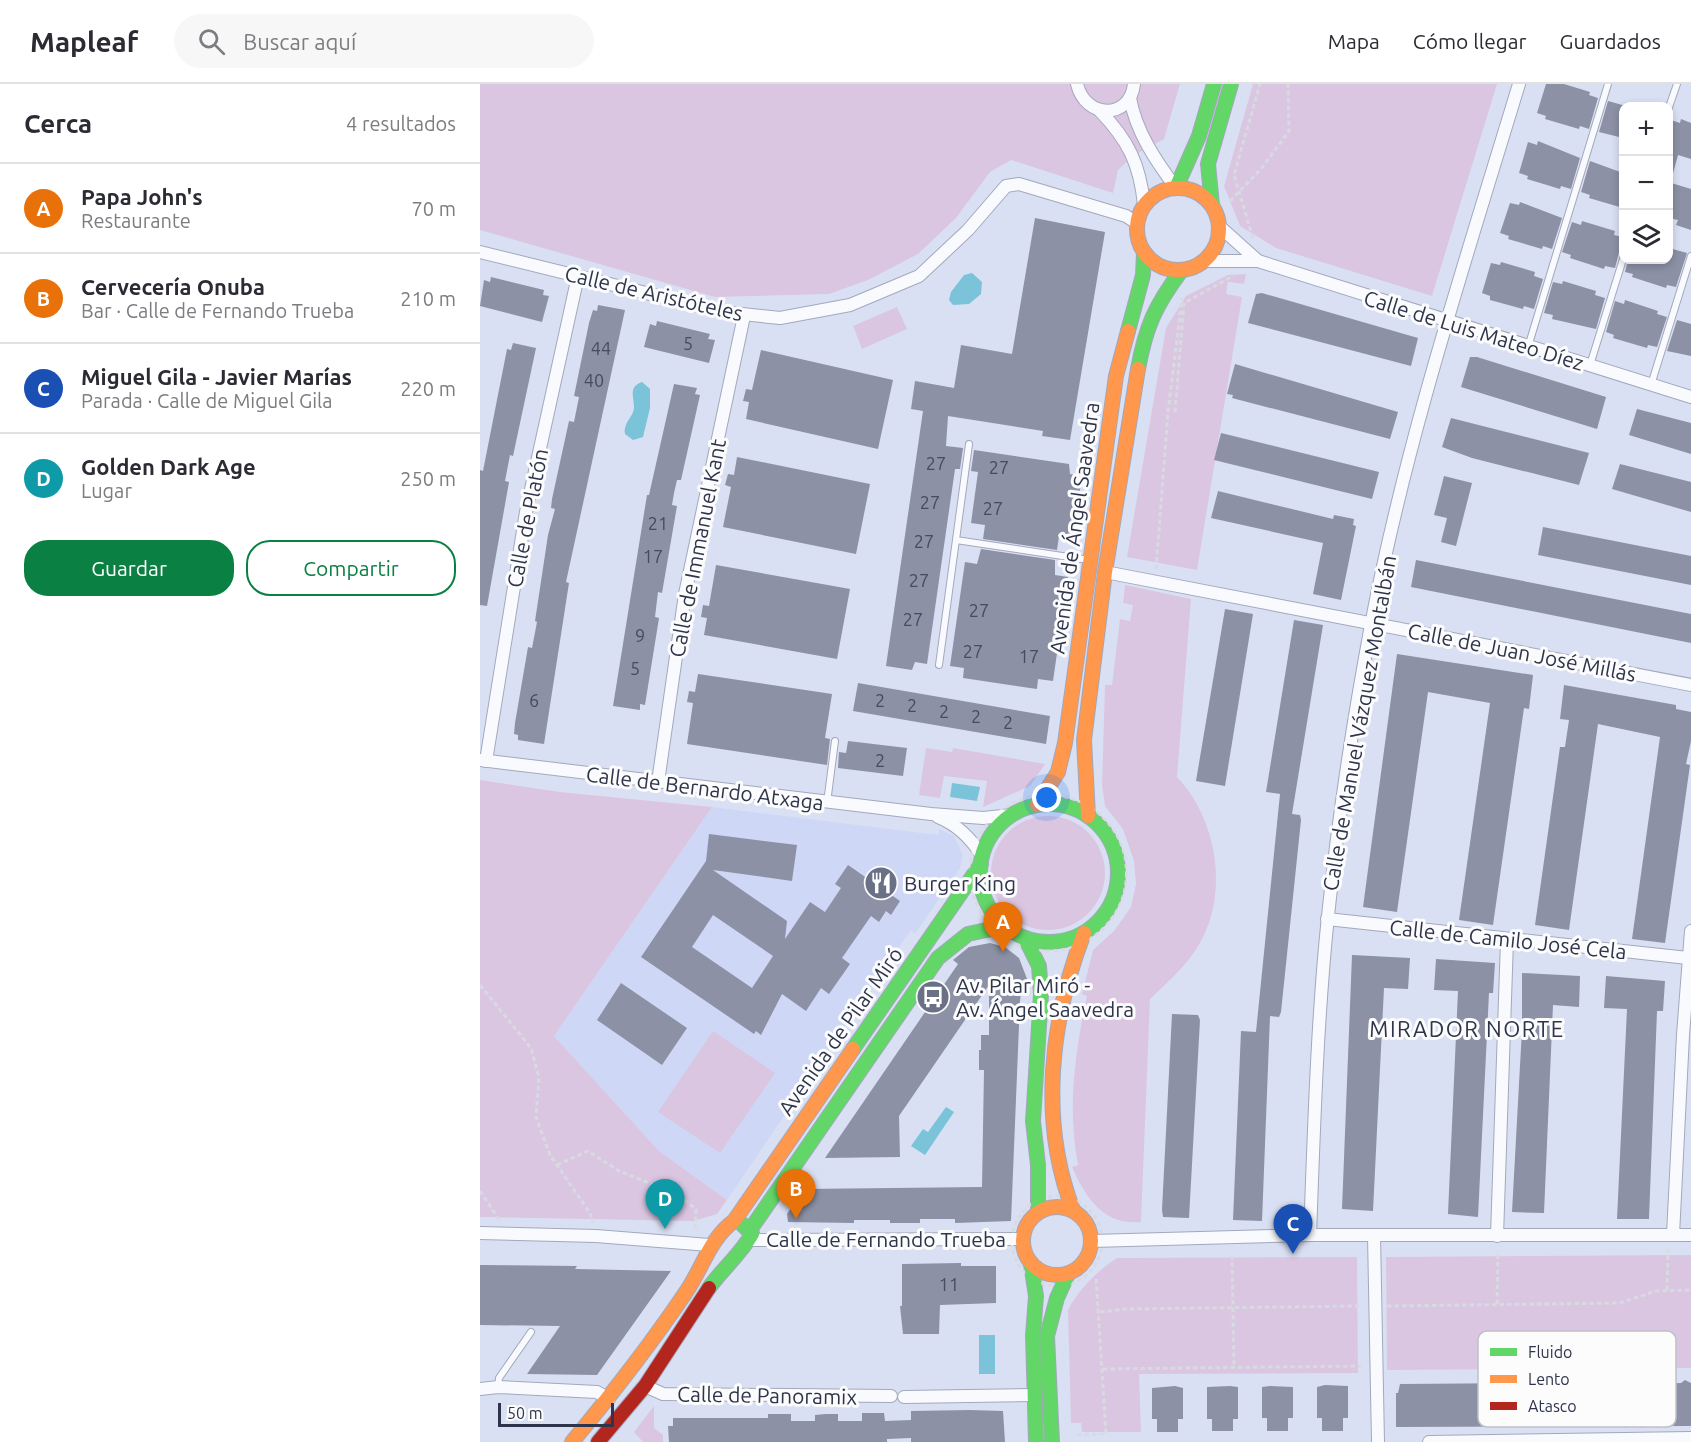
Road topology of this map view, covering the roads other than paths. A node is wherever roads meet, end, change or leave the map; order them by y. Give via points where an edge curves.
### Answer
1 (1077, 84) edge
2 (1134, 84) edge
3 (1214, 84) edge
4 (1231, 84) edge
5 (1520, 84) edge
6 (1608, 84) edge
7 (1677, 84) edge
8 (1130, 98) junction
9 (1671, 102) edge
10 (1100, 111) junction
11 (1176, 188) junction
12 (1144, 205) junction
13 (1212, 205) junction
14 (1137, 224) junction
15 (1220, 226) junction
16 (480, 252) edge
17 (1144, 253) junction
18 (1691, 256) edge
19 (1205, 261) junction
20 (1258, 261) junction
21 (1621, 264) edge
22 (1180, 271) junction
23 (578, 276) junction
24 (744, 316) junction
25 (1447, 322) junction
26 (1527, 347) junction
27 (1590, 366) junction
28 (1651, 385) junction
29 (1691, 397) edge
30 (969, 444) dead end
31 (956, 540) junction
32 (1090, 560) junction
33 (1105, 572) junction
34 (1372, 622) junction
35 (939, 665) dead end
36 (1691, 685) edge
37 (835, 741) dead end
38 (483, 760) edge
39 (658, 782) junction
40 (1041, 800) junction
41 (826, 803) junction
42 (1088, 811) junction
43 (931, 814) junction
44 (1012, 815) junction
45 (981, 860) junction
46 (1327, 919) junction
47 (998, 926) junction
48 (1691, 931) edge
49 (1082, 939) junction
50 (1507, 940) junction
51 (1029, 944) junction
52 (1688, 958) junction
53 (1687, 1035) edge
54 (1071, 1204) junction
55 (1039, 1206) junction
56 (734, 1221) junction
57 (480, 1233) edge
58 (1691, 1234) edge
59 (750, 1235) junction
60 (1310, 1235) junction
61 (1374, 1235) junction
62 (1673, 1235) junction
63 (1497, 1236) junction
64 (1017, 1239) junction
65 (1097, 1240) junction
66 (708, 1252) junction
67 (1031, 1264) junction
68 (723, 1268) junction
69 (1065, 1280) junction
70 (531, 1332) dead end
71 (645, 1386) junction
72 (498, 1387) junction
73 (480, 1389) edge
74 (1033, 1395) junction
75 (891, 1396) dead end
76 (904, 1397) dead end
77 (609, 1399) junction
78 (1691, 1438) edge
79 (572, 1442) edge
80 (598, 1442) edge
81 (1036, 1442) edge
82 (1052, 1442) edge
83 (1378, 1442) edge
84 (1429, 1442) edge

1 - 10 street via 1084,101
2 - 8 street
3 - 11 street via 1199,136
4 - 13 street via 1208,164
5 - 25 street, Calle de Manuel Vázquez Montalbán
6 - 26 lane
7 - 9 lane
8 - 10 street via 1117,109
8 - 11 street via 1153,155
10 - 12 street via 1121,133 1136,163
11 - 12 street via 1164,190
11 - 13 street via 1190,190
12 - 14 street
13 - 15 street
14 - 17 street
14 - 24 street, Calle de Aristóteles via 1115,213 1019,184 1006,186 968,230 919,276 850,306 780,318
15 - 19 street via 1218,240
15 - 20 street, Calle de Luis Mateo Díez
16 - 23 street, Calle de Aristóteles
17 - 22 street via 1160,267
17 - 32 street, Avenida de Ángel Saavedra via 1143,275 1116,376
18 - 28 lane
19 - 20 street, Calle de Luis Mateo Díez
19 - 22 street
20 - 25 street, Calle de Luis Mateo Díez
21 - 27 lane
22 - 33 street, Avenida de Ángel Saavedra via 1158,302 1143,339
23 - 24 street, Calle de Aristóteles
23 - 38 street, Calle de Platón via 526,512
24 - 39 street, Calle de Immanuel Kant via 685,594
25 - 26 street, Calle de Luis Mateo Díez
25 - 34 street, Calle de Manuel Vázquez Montalbán via 1406,466
26 - 27 street, Calle de Luis Mateo Díez
27 - 28 street, Calle de Luis Mateo Díez
28 - 29 street, Calle de Luis Mateo Díez
30 - 31 lane
31 - 32 lane
31 - 35 lane
32 - 40 street, Avenida de Ángel Saavedra via 1065,743 1058,772
33 - 34 street, Calle de Juan José Millás
33 - 42 street, Avenida de Ángel Saavedra via 1084,740
34 - 36 street, Calle de Juan José Millás
34 - 46 street, Calle de Manuel Vázquez Montalbán via 1341,806
37 - 41 lane
38 - 39 street, Calle de Bernardo Atxaga
39 - 41 street, Calle de Bernardo Atxaga
40 - 42 street
40 - 44 street
41 - 43 street, Calle de Bernardo Atxaga
42 - 49 street via 1113,846 1118,866 1117,885 1106,912
43 - 44 street, Calle de Bernardo Atxaga
43 - 45 street, Calle de Bernardo Atxaga via 950,822 975,843
44 - 45 street via 992,835
45 - 47 street via 981,885
45 - 56 street, Avenida de Pilar Miró
46 - 50 street, Calle de Camilo José Cela
46 - 60 street, Calle de Manuel Vázquez Montalbán via 1317,1047
47 - 51 street
47 - 59 street, Avenida de Pilar Miró via 958,938 938,958
48 - 52 street
49 - 51 street
49 - 54 street via 1065,999 1052,1122 1058,1162
50 - 52 street, Calle de Camilo José Cela
50 - 63 street
51 - 55 street via 1039,966 1041,994 1033,1121
52 - 53 street
53 - 62 street
54 - 55 street
54 - 65 street
55 - 64 street
56 - 59 street
56 - 66 street, Avenida de Pilar Miró
57 - 66 street via 596,1236 692,1244
58 - 62 street
59 - 64 street, Calle de Fernando Trueba
59 - 68 street, Avenida de Pilar Miró via 739,1255
60 - 61 street
60 - 65 street
61 - 63 street
61 - 83 street
62 - 63 street
64 - 67 street
65 - 69 street via 1085,1262
66 - 68 street via 717,1267
66 - 77 street
67 - 69 street
67 - 74 street via 1035,1280
68 - 71 street
69 - 82 street via 1047,1336
70 - 72 lane via 499,1378
71 - 75 street, Calle de Panoramix via 663,1394
71 - 80 street
72 - 73 street
72 - 77 street via 597,1392
74 - 76 street
74 - 81 street
77 - 79 street
78 - 84 street

